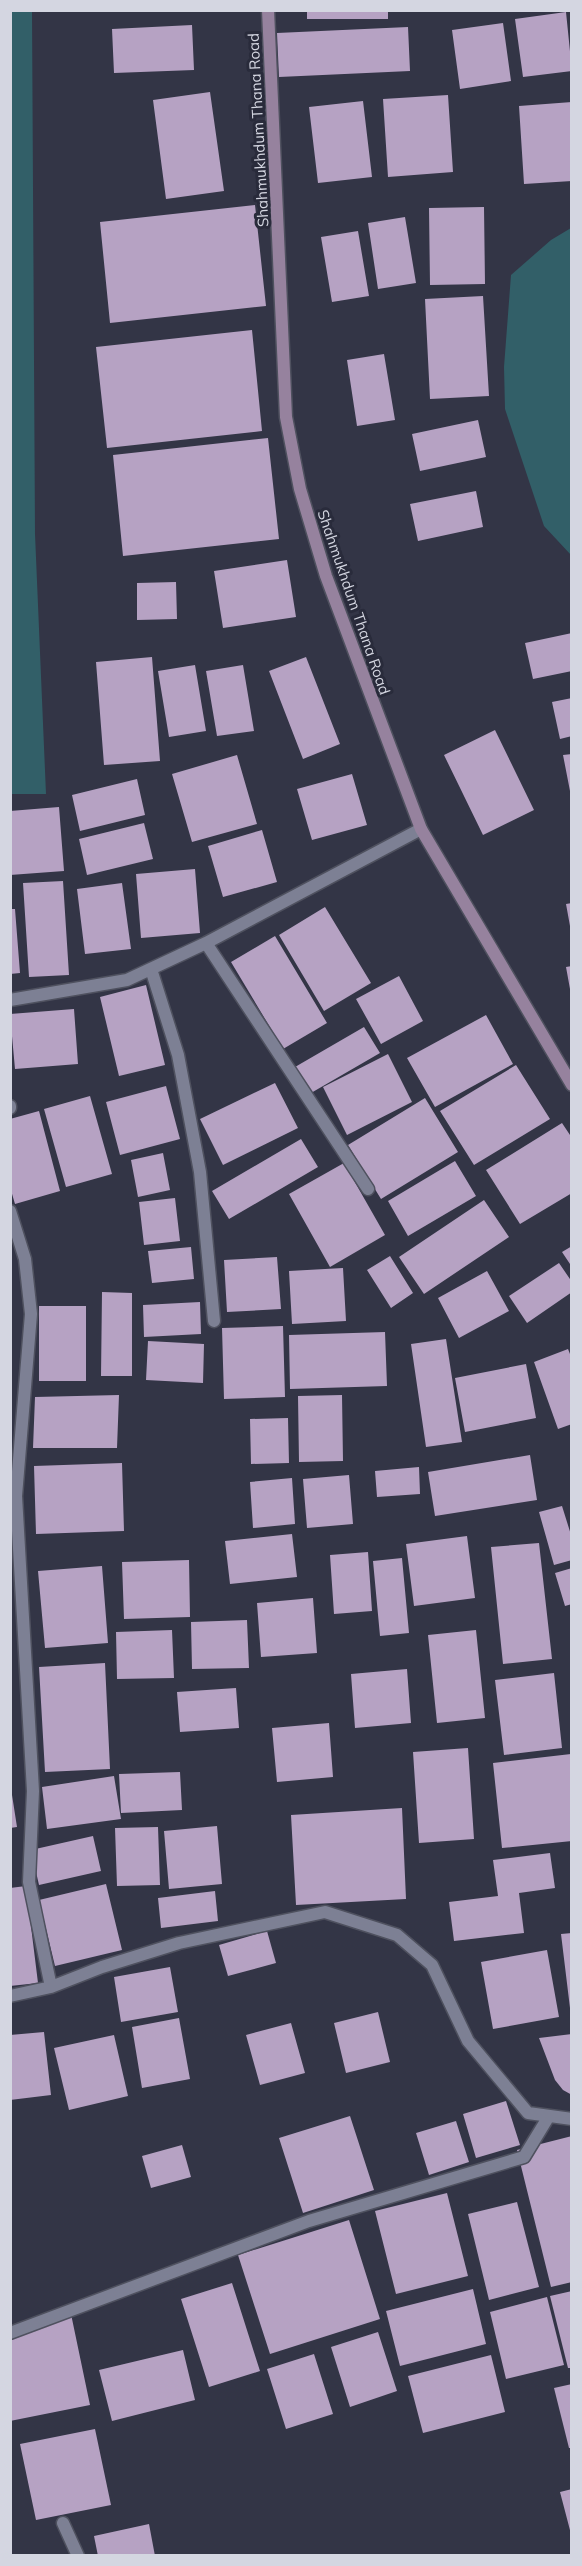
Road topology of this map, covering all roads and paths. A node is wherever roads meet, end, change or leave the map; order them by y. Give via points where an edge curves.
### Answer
1 (268, 10) edge
2 (421, 829) junction
3 (206, 943) junction
4 (151, 969) junction
5 (10, 1000) edge
6 (572, 1085) edge
7 (368, 1189) dead end
8 (10, 1211) edge
9 (214, 1321) dead end
10 (51, 1987) junction
11 (10, 1996) edge
12 (549, 2116) junction
13 (572, 2119) edge
14 (10, 2333) edge
15 (63, 2523) dead end
16 (78, 2556) edge

1 - 2 main road, Shahmukhdum Thana Road via 286,417 300,489 326,576
2 - 3 street
2 - 6 main road, Shahmukhdum Thana Road
3 - 4 street
3 - 7 street
4 - 5 street via 127,981
4 - 9 street via 178,1055 200,1172
8 - 10 street via 25,1258 31,1314 16,1496 33,1791 29,1882
10 - 11 street
10 - 12 street via 180,1943 325,1912 397,1935 432,1965 468,2041 528,2113
12 - 13 street
12 - 14 street via 524,2157 309,2221
15 - 16 street

